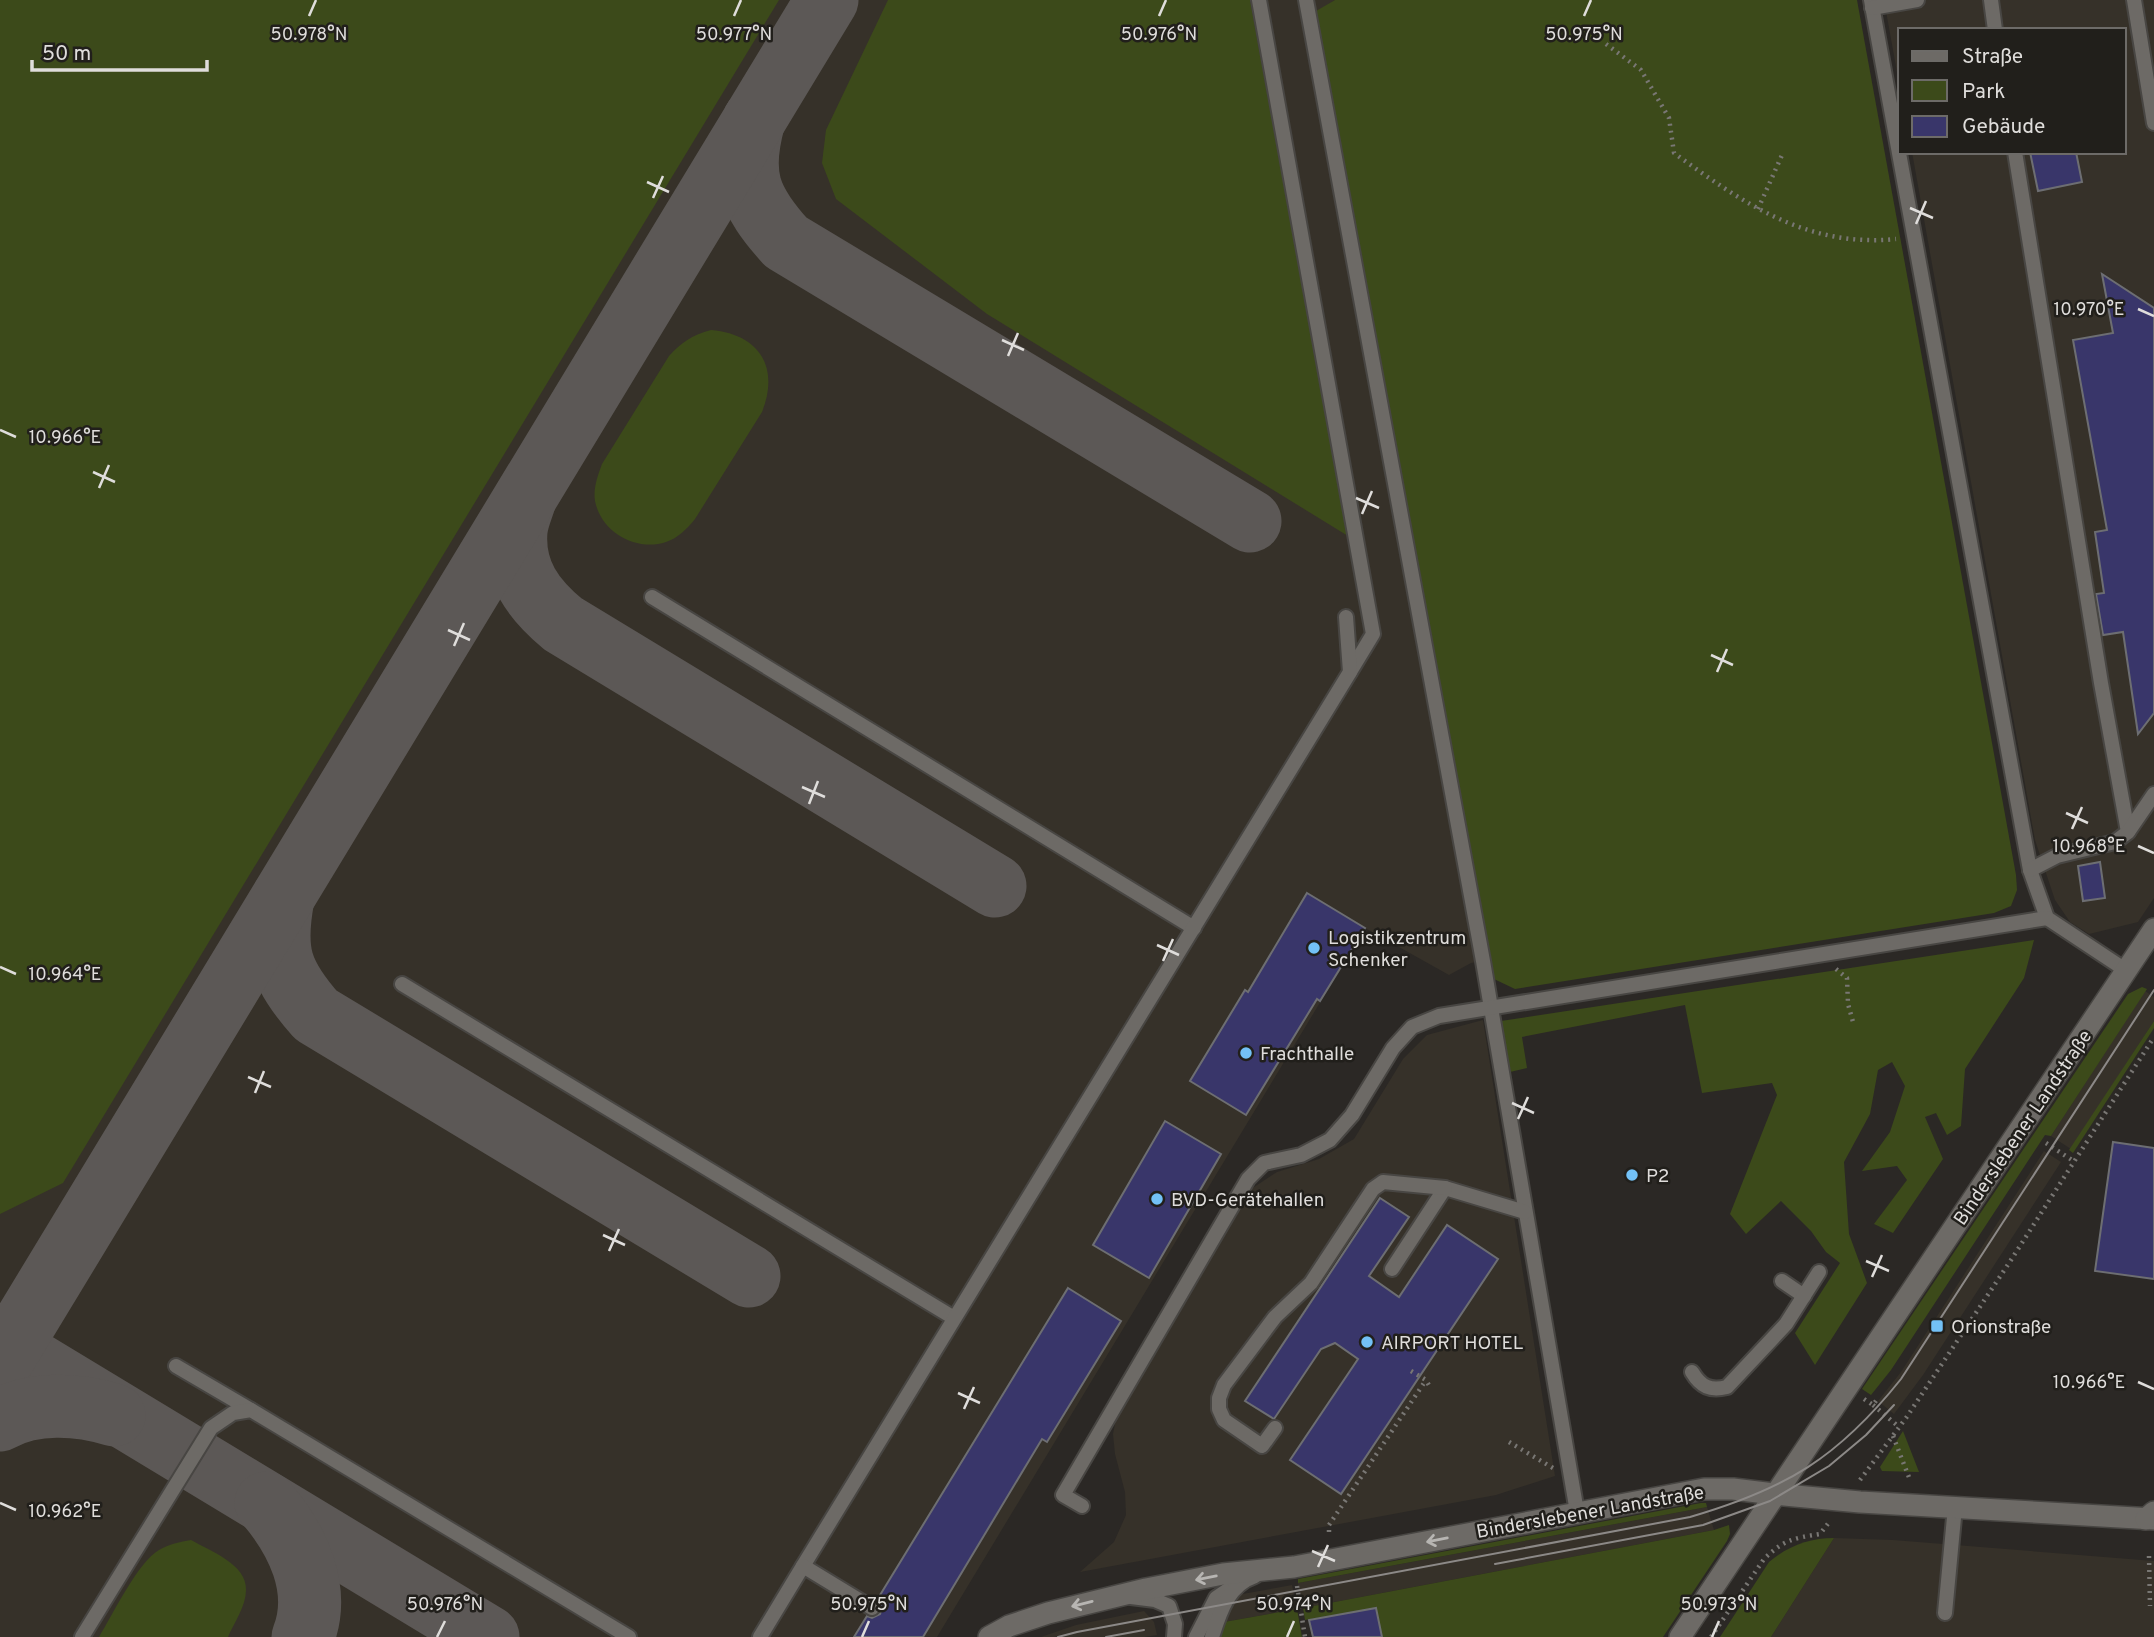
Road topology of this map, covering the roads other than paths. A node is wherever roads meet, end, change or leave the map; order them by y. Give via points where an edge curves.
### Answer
1 (1259, 0) edge
2 (1306, 0) edge
3 (1917, 0) edge
4 (1990, 0) edge
5 (2134, 0) edge
6 (1872, 4) edge
7 (1995, 28) edge
8 (2154, 123) edge
9 (1898, 147) edge
10 (1899, 154) edge
11 (2015, 154) edge
12 (652, 597) dead end
13 (1346, 617) dead end
14 (1350, 673) junction
15 (2154, 794) edge
16 (2128, 832) junction
17 (2030, 870) junction
18 (2047, 918) junction
19 (1194, 928) junction
20 (2154, 929) edge
21 (2127, 971) junction
22 (402, 984) dead end
23 (1490, 1009) junction
24 (1445, 1188) junction
25 (1525, 1212) junction
26 (1392, 1269) dead end
27 (1819, 1272) dead end
28 (1782, 1281) dead end
29 (1804, 1296) junction
30 (954, 1318) junction
31 (176, 1366) dead end
32 (1692, 1372) dead end
33 (251, 1410) junction
34 (1275, 1428) dead end
35 (1774, 1494) junction
36 (1082, 1506) dead end
37 (1955, 1507) junction
38 (1577, 1512) junction
39 (2151, 1516) edge
40 (803, 1566) junction
41 (1273, 1570) junction
42 (1237, 1585) junction
43 (1117, 1596) junction
44 (872, 1608) dead end
45 (1945, 1614) dead end
46 (82, 1637) edge
47 (629, 1637) edge
48 (760, 1637) edge
49 (989, 1637) edge
50 (1174, 1637) edge
51 (1196, 1637) edge
52 (1212, 1637) edge
53 (1680, 1637) edge

1 - 14 lane via 1373,634
2 - 23 lane
3 - 6 lane
4 - 7 lane
5 - 8 lane
6 - 9 lane
10 - 17 lane
11 - 16 lane
12 - 19 lane
13 - 14 lane
14 - 19 lane
15 - 16 lane
16 - 17 lane via 2115,842 2057,856
17 - 18 lane
18 - 21 lane
18 - 23 lane
19 - 30 lane
20 - 21 street, Binderslebener Landstraße
21 - 35 street, Binderslebener Landstraße
22 - 30 lane
23 - 25 lane
23 - 36 lane via 1439,1016 1412,1027 1330,1140 1301,1155 1264,1163 1248,1179 1063,1495
24 - 25 lane
24 - 26 lane
24 - 34 lane via 1383,1182 1373,1189 1311,1283 1275,1317 1224,1385 1219,1398 1224,1420 1262,1446
25 - 38 lane
27 - 29 lane
28 - 29 lane
29 - 32 lane via 1786,1324 1727,1387 1707,1388
30 - 40 lane
31 - 33 lane
33 - 46 lane via 233,1413 211,1428
33 - 47 lane
35 - 37 street
35 - 38 street, Binderslebener Landstraße via 1704,1489
35 - 53 street
37 - 39 street
37 - 45 lane
38 -> 41 street, Binderslebener Landstraße
40 - 44 lane
40 - 48 lane
41 - 42 lane
41 -> 43 street, Binderslebener Landstraße via 1223,1574
42 - 51 lane via 1216,1598
42 - 52 lane
43 -> 49 street, Binderslebener Landstraße via 1048,1612
43 - 50 lane via 1148,1598 1169,1606

